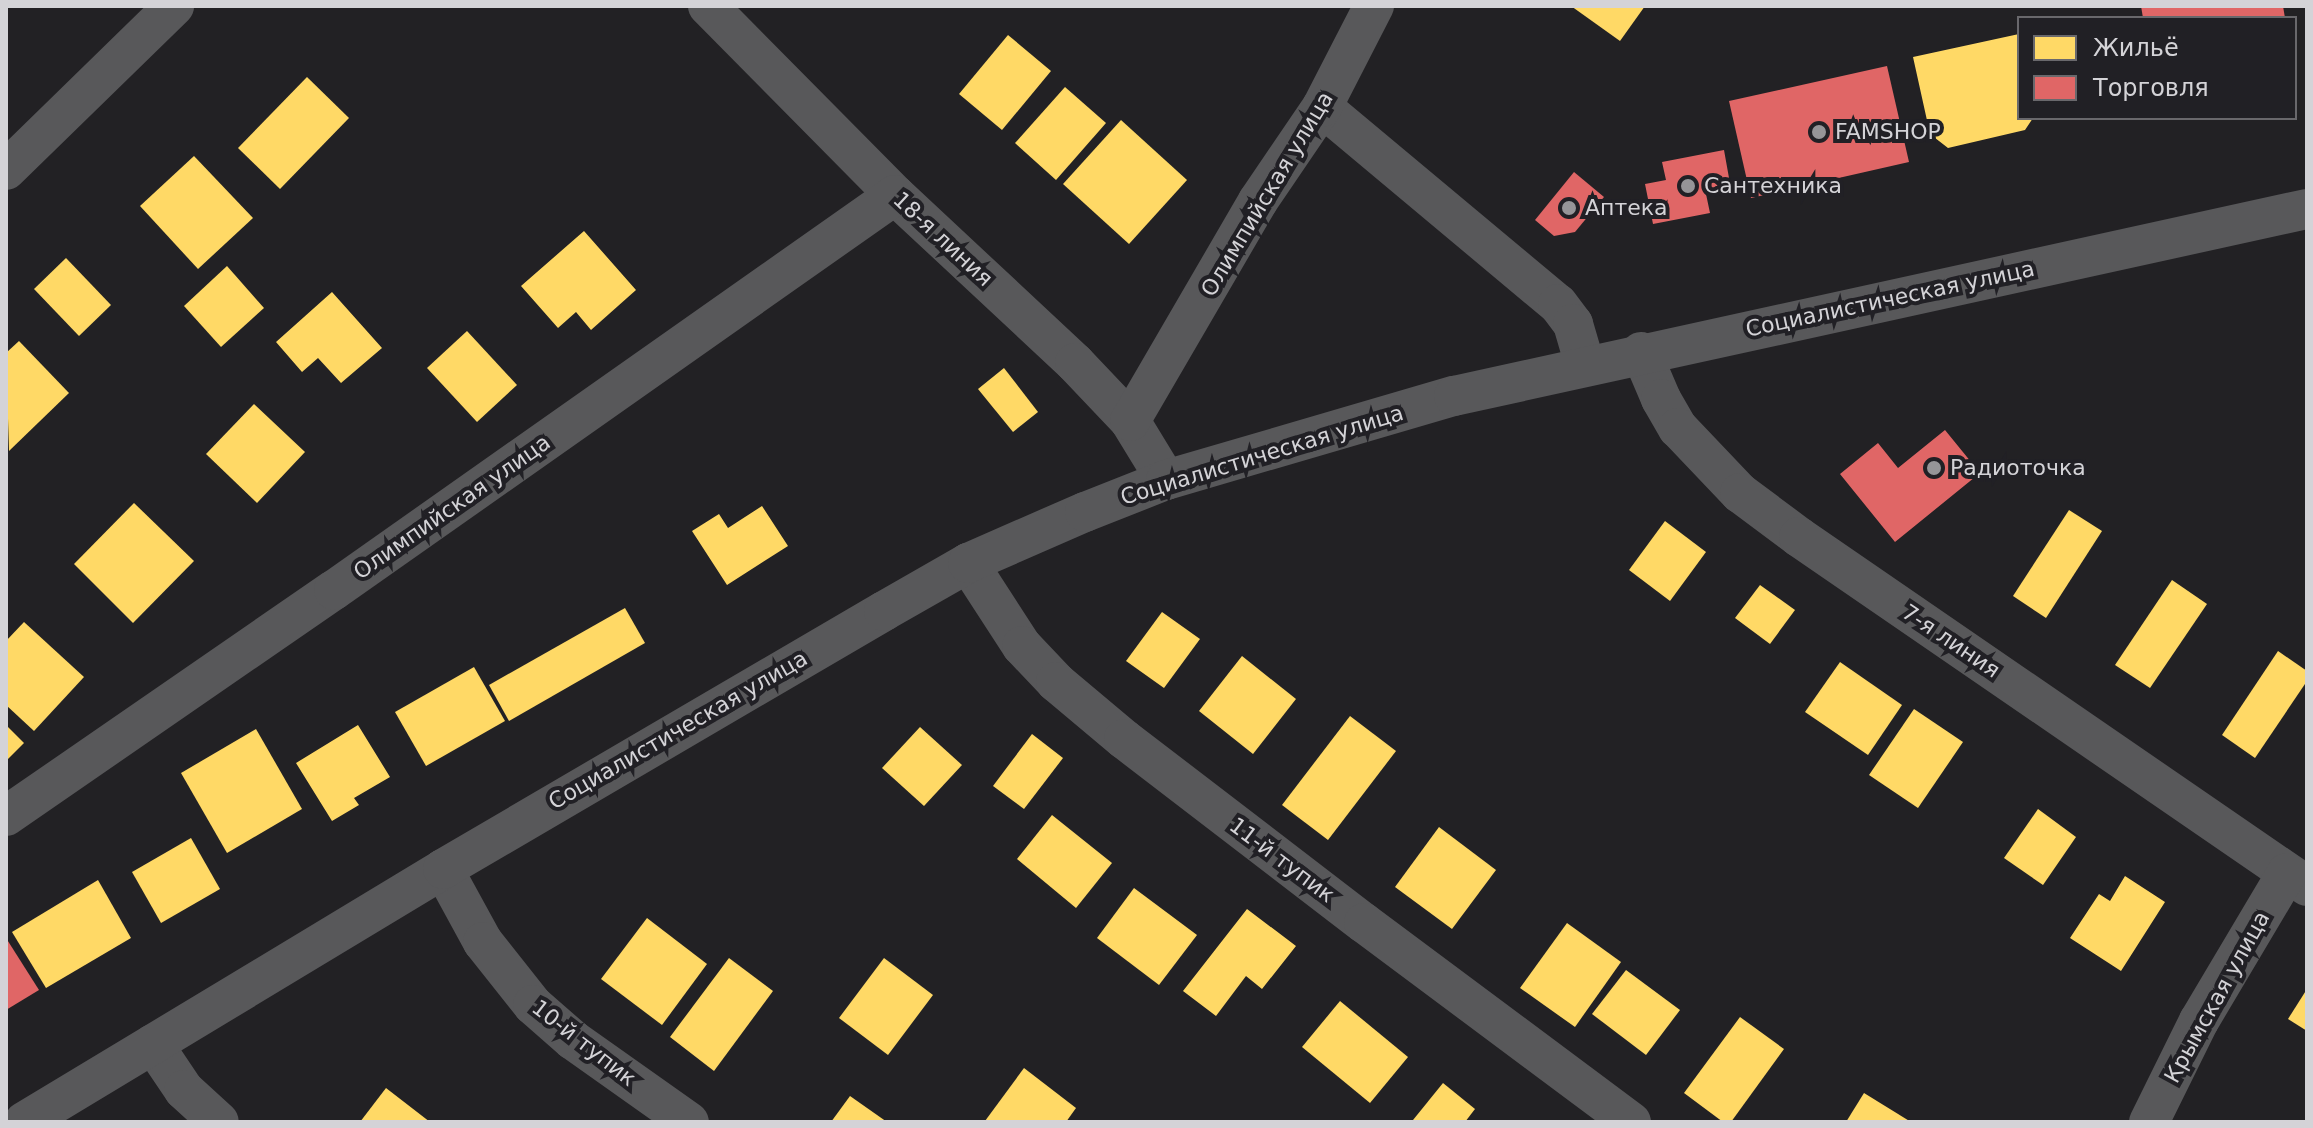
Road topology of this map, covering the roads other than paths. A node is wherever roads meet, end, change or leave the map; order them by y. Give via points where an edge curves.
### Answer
1 (174, 6) edge
2 (708, 6) edge
3 (1374, 6) edge
4 (1322, 107) junction
5 (6, 170) edge
6 (895, 195) junction
7 (2307, 209) edge
8 (1641, 352) junction
9 (1585, 365) junction
10 (1130, 421) junction
11 (1166, 480) junction
12 (968, 563) junction
13 (6, 816) edge
14 (443, 869) junction
15 (2297, 879) edge
16 (153, 1044) junction
17 (24, 1122) edge
18 (219, 1122) edge
19 (689, 1122) edge
20 (1631, 1122) edge
21 (2149, 1122) edge

1 - 5 street
2 - 6 street, 18-я линия
3 - 4 street, Олимпийская улица
4 - 9 street via 1558,304 1573,324
4 - 10 street, Олимпийская улица via 1258,201
6 - 10 street, 18-я линия
6 - 13 street, Олимпийская улица
7 - 8 street, Социалистическая улица
8 - 9 street, Социалистическая улица
8 - 15 street, 7-я линия via 1678,428 1740,493
9 - 11 street, Социалистическая улица via 1454,396
10 - 11 street, 18-я линия
11 - 12 street, Социалистическая улица
12 - 14 street, Социалистическая улица
12 - 20 street, 11-й тупик via 1022,646 1068,692
14 - 16 street, Социалистическая улица
14 - 19 street, 10-й тупик via 483,942 533,1005
15 - 21 street, Крымская улица via 2199,1021
16 - 17 street, Социалистическая улица
16 - 18 street via 184,1090

